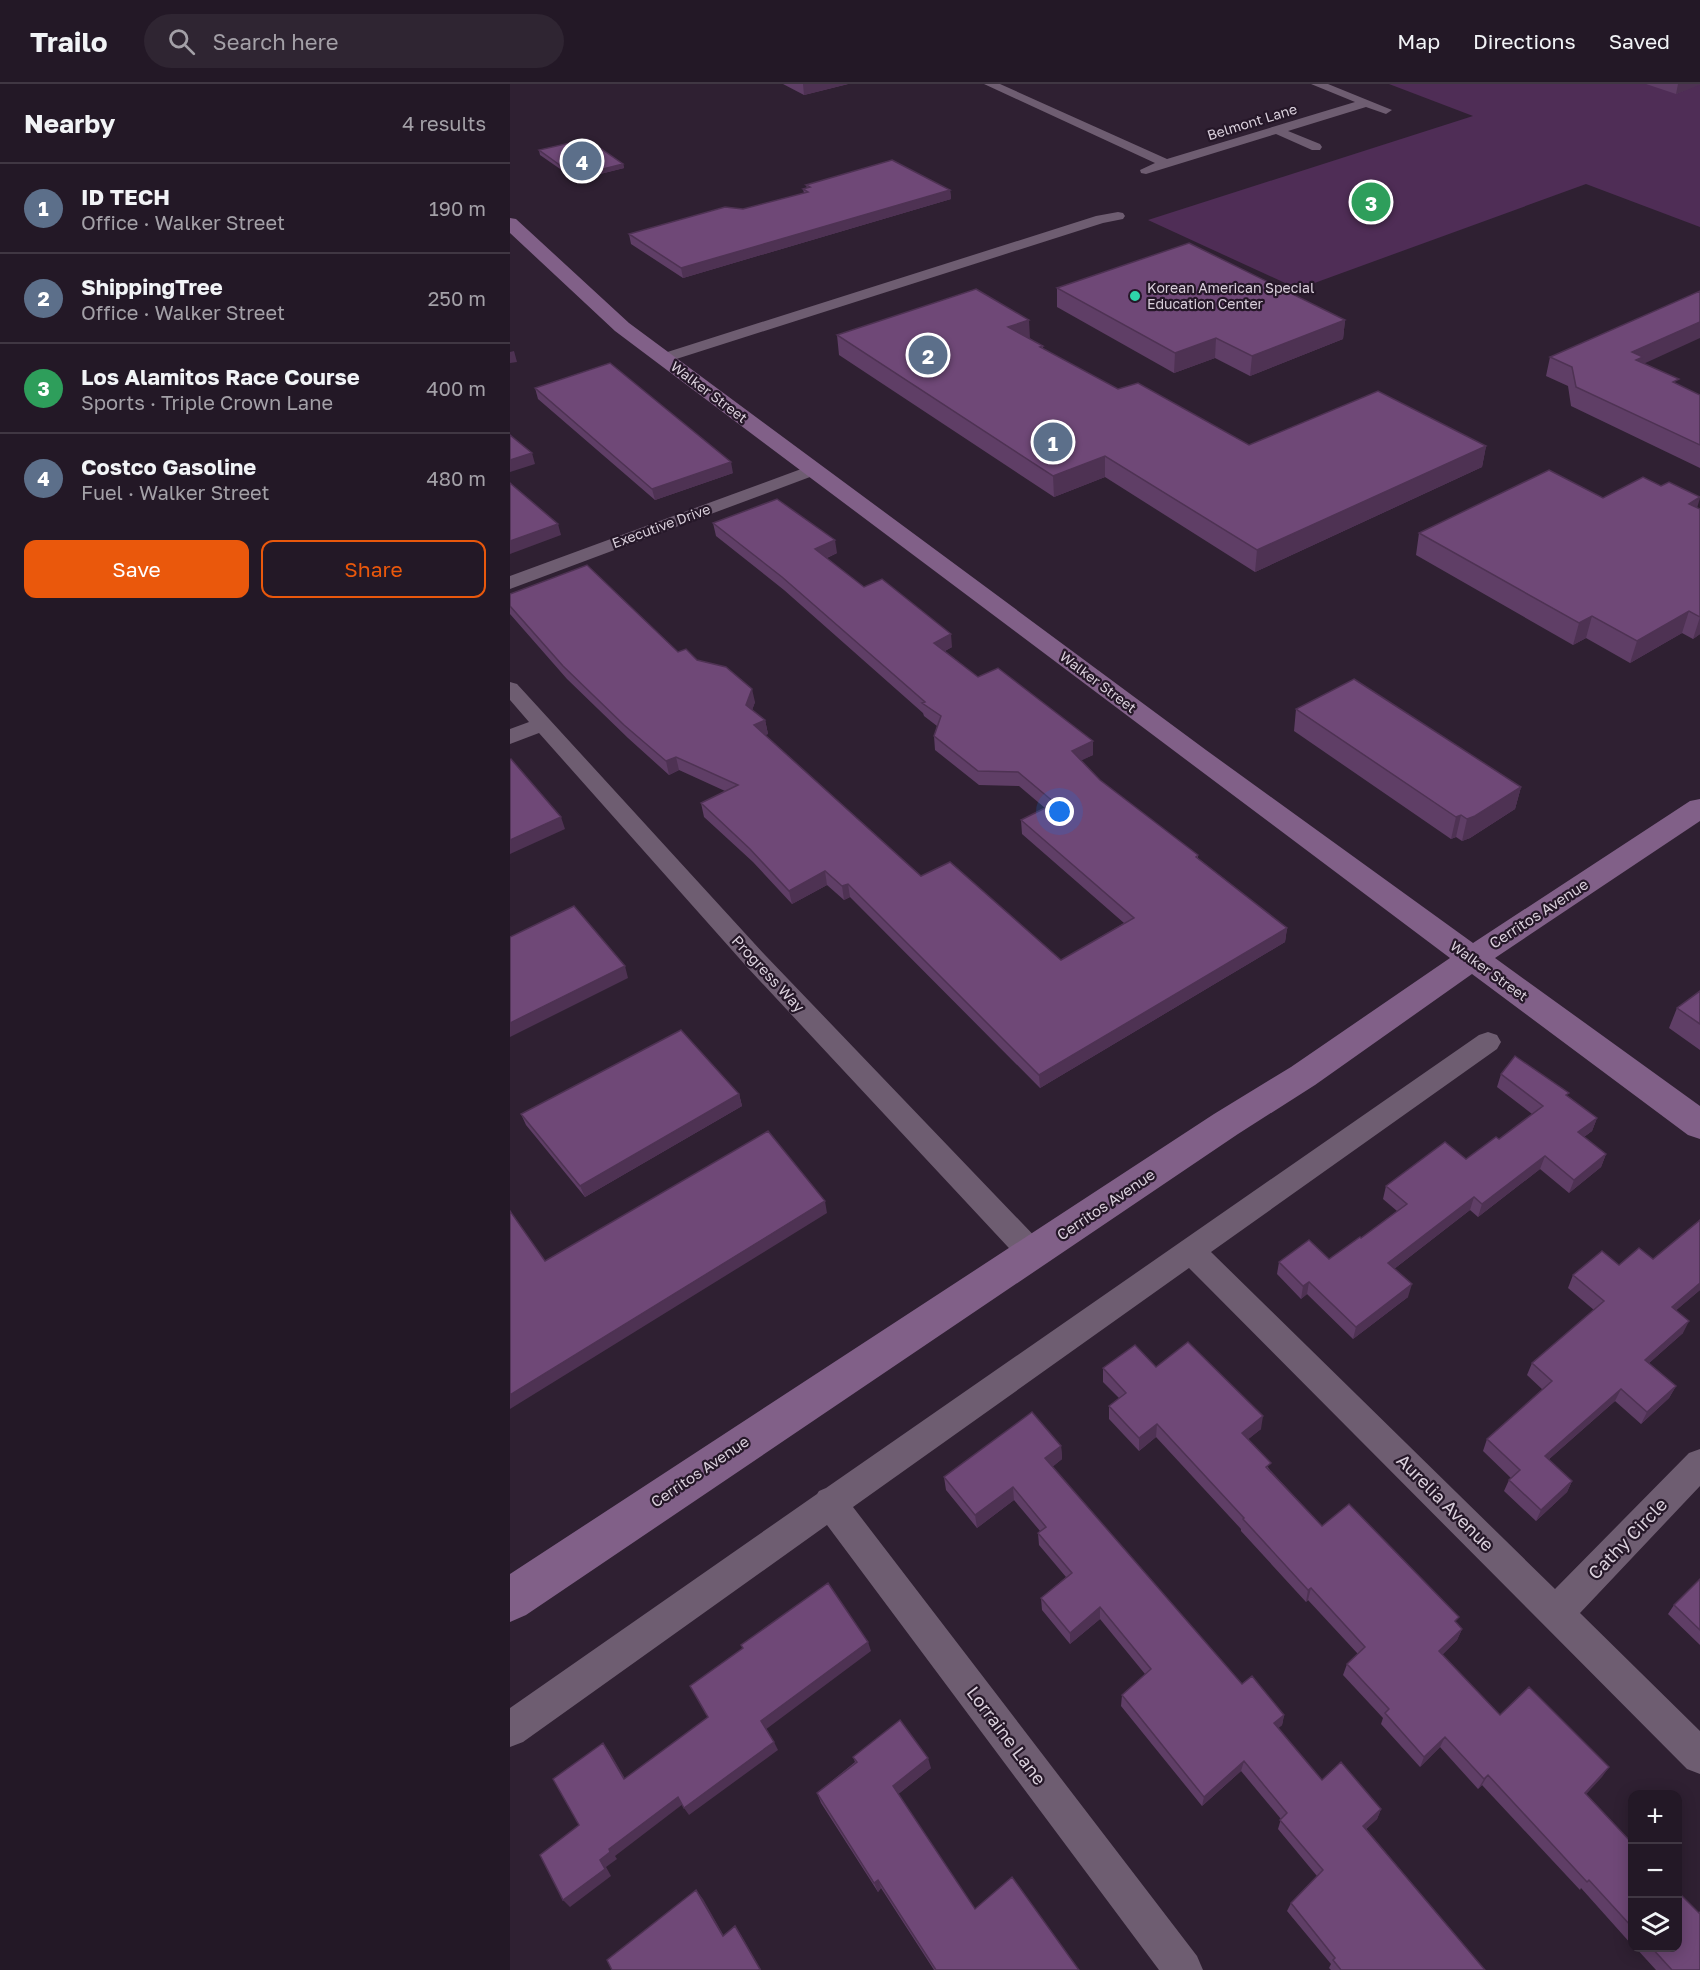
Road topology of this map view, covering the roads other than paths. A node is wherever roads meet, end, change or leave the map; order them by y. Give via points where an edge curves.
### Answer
1 (990, 84) edge
2 (1317, 84) edge
3 (1366, 103) junction
4 (1386, 110) dead end
5 (1276, 130) junction
6 (1316, 147) dead end
7 (1167, 164) junction
8 (1146, 170) dead end
9 (1118, 216) dead end
10 (510, 223) edge
11 (663, 357) junction
12 (812, 470) junction
13 (510, 583) edge
14 (510, 688) edge
15 (542, 724) junction
16 (510, 737) edge
17 (1700, 808) edge
18 (1471, 959) junction
19 (1488, 1042) dead end
20 (1700, 1125) edge
21 (1190, 1250) junction
22 (1034, 1254) junction
23 (1700, 1464) edge
24 (830, 1502) junction
25 (510, 1600) edge
26 (1556, 1613) junction
27 (510, 1729) edge
28 (1700, 1756) edge
29 (1183, 1970) edge

1 - 7 street
2 - 3 street
3 - 4 street
3 - 5 street, Belmont Lane
5 - 6 street
5 - 7 street, Belmont Lane
7 - 8 street, Belmont Lane
9 - 11 street
10 - 11 main road, Walker Street via 622,327
11 - 12 main road, Walker Street
12 - 13 street, Executive Drive
12 - 18 main road, Walker Street
14 - 15 street, Progress Way
15 - 16 street
15 - 22 street, Progress Way via 750,955
17 - 18 main road, Cerritos Avenue
18 - 20 main road, Walker Street
18 - 22 main road, Cerritos Avenue
19 - 21 street
21 - 24 street
21 - 26 street, Aurelia Avenue
22 - 25 main road, Cerritos Avenue
23 - 26 street, Cathy Circle
24 - 27 street
24 - 29 street, Lorraine Lane
26 - 28 street, Aurelia Avenue

